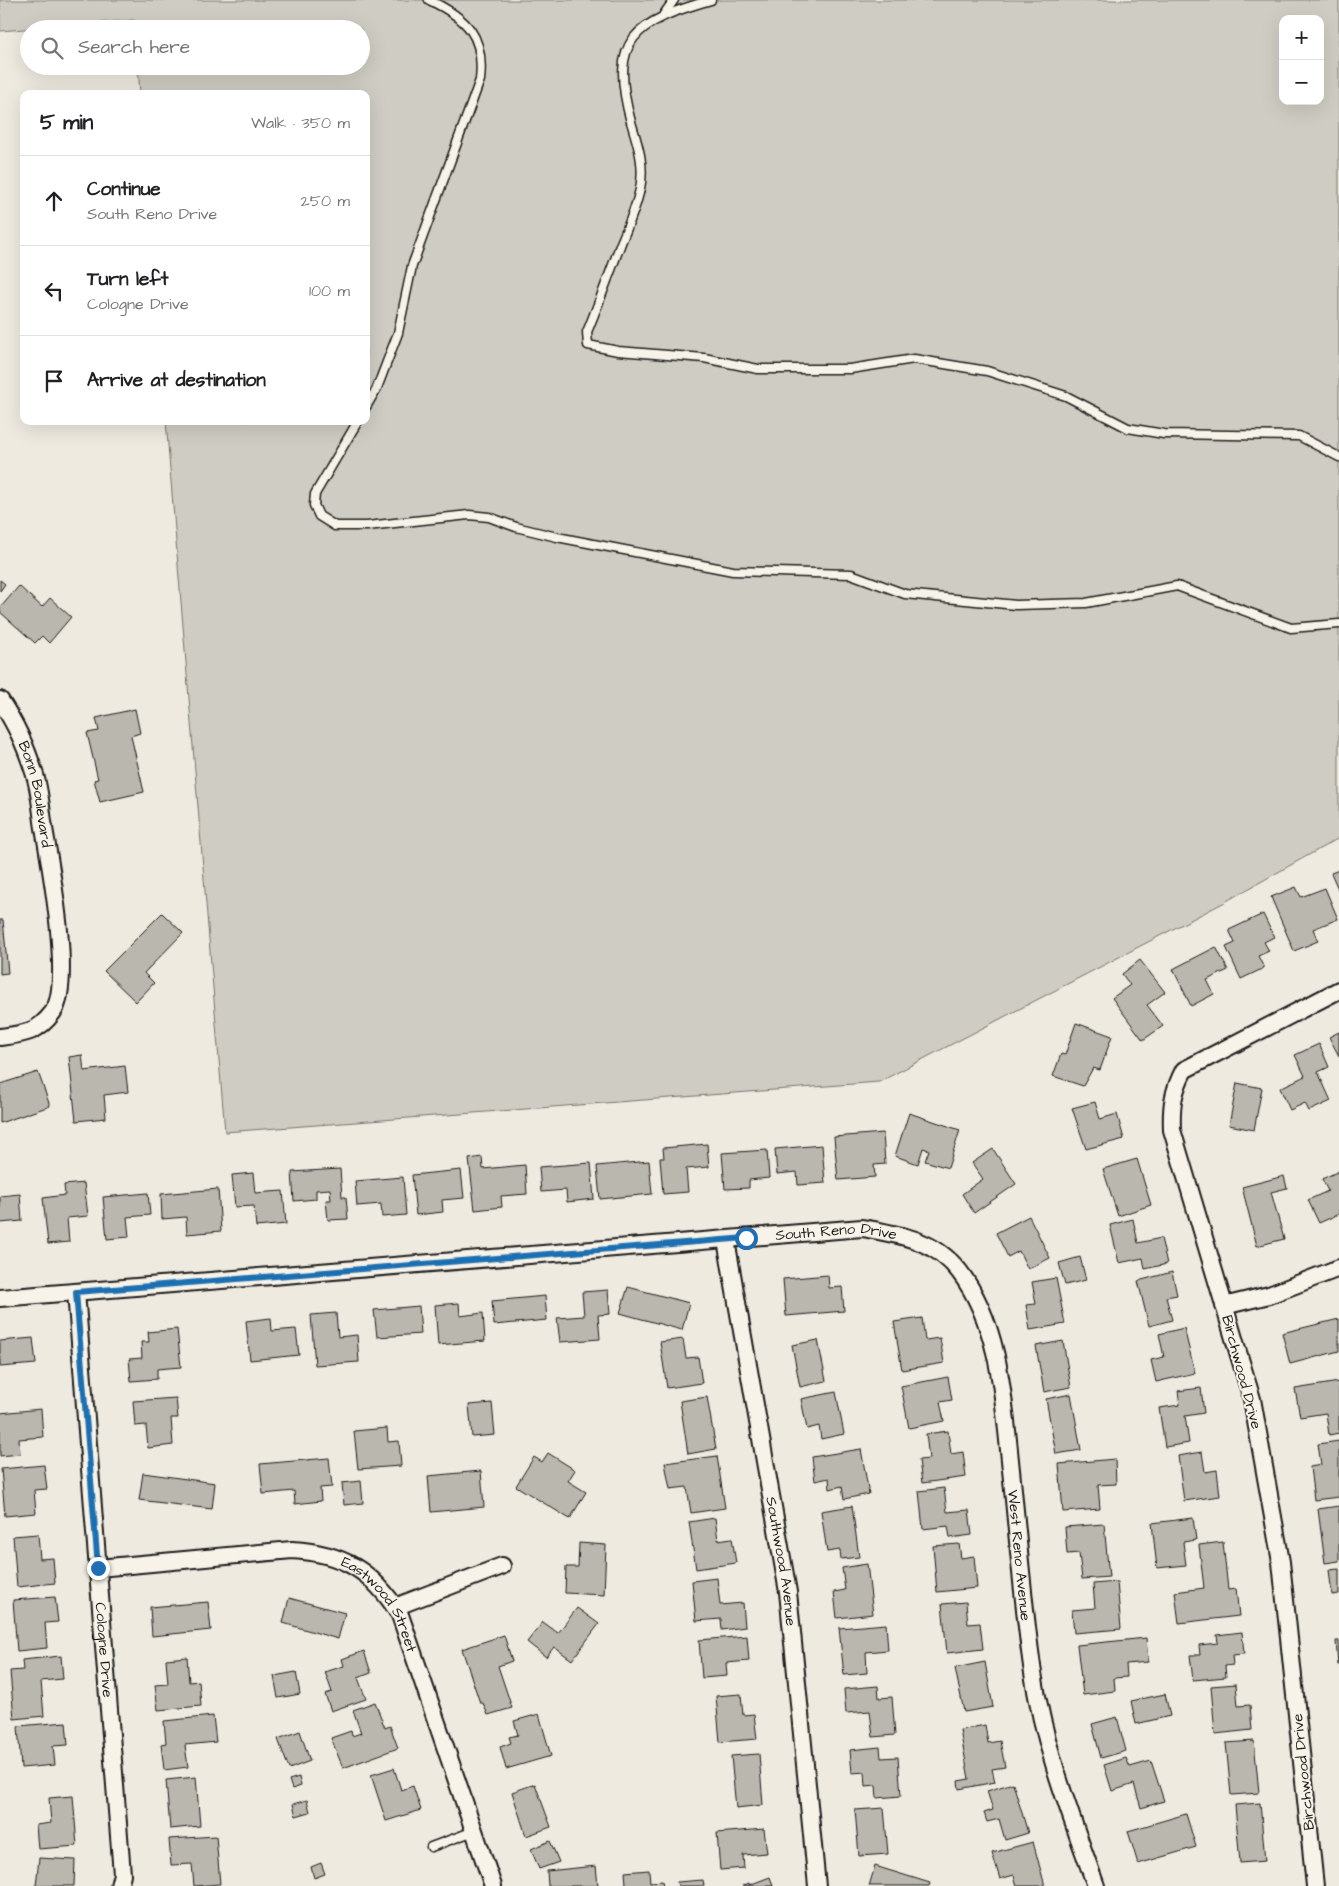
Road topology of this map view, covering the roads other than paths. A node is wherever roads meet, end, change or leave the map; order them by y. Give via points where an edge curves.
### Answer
1 (429, 0) edge
2 (674, 0) edge
3 (711, 0) edge
4 (664, 14) junction
5 (370, 400) edge
6 (356, 425) edge
7 (1339, 457) edge
8 (1339, 624) edge
9 (0, 700) edge
10 (1339, 990) edge
11 (0, 1037) edge
12 (726, 1240) junction
13 (922, 1243) joint
14 (1339, 1268) edge
15 (76, 1292) junction
16 (0, 1298) edge
17 (1224, 1306) junction
18 (502, 1566) dead end
19 (98, 1568) junction
20 (395, 1608) junction
21 (474, 1831) junction
22 (431, 1847) dead end
23 (119, 1886) edge
24 (493, 1886) edge
25 (817, 1886) edge
26 (1096, 1886) edge
27 (1315, 1886) edge

1 - 5 lane via 449,10 468,26 480,46 480,80 412,266 398,333
2 - 4 lane
3 - 4 lane
4 - 7 lane via 636,34 625,52 623,77 629,114 643,163 640,189 588,332 588,345 618,351 704,358 758,369 850,368 914,359 987,371 1057,393 1128,428 1164,434 1299,436
6 - 8 lane via 315,494 314,505 319,516 335,526 367,526 469,515 489,517 557,537 733,571 851,574 905,594 1016,605 1086,603 1176,586 1291,628
9 - 11 street, Bonn Boulevard via 19,729 35,774 55,896 61,967 54,1011 30,1032
10 - 17 street, Birchwood Drive via 1184,1070 1176,1085 1171,1103 1172,1130
12 - 13 street, South Reno Drive via 862,1228
12 - 15 street, South Reno Drive
12 - 25 street, Southwood Avenue via 788,1592
13 - 26 street, West Reno Avenue via 939,1250 959,1271 976,1298 989,1332 1002,1392 1033,1673 1058,1779
14 - 17 street via 1269,1295
15 - 16 street, South Reno Drive
15 - 19 street, Cologne Drive
17 - 27 street, Birchwood Drive via 1252,1399 1281,1562
18 - 20 street
19 - 20 street, Eastwood Street via 292,1550 314,1551 356,1566 373,1580
19 - 23 street, Cologne Drive via 122,1874
20 - 21 street, Eastwood Street
21 - 22 lane
21 - 24 street, Eastwood Street

